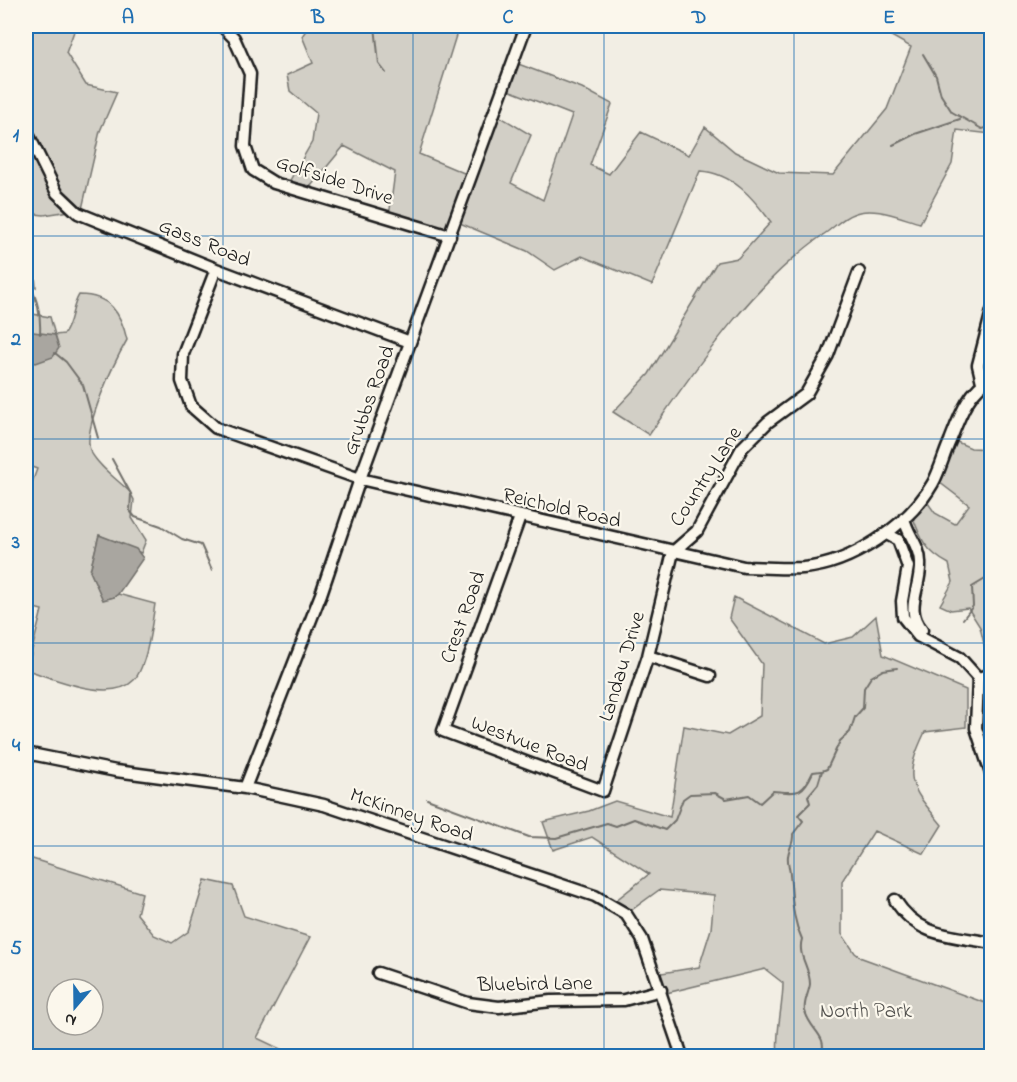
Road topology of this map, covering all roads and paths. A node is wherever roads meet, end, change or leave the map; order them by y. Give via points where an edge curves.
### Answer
1 (222, 26) edge
2 (526, 26) edge
3 (26, 130) edge
4 (450, 236) junction
5 (216, 269) junction
6 (859, 272) dead end
7 (992, 311) edge
8 (411, 342) junction
9 (987, 380) edge
10 (360, 479) junction
11 (520, 517) junction
12 (904, 518) junction
13 (887, 534) junction
14 (673, 552) junction
15 (928, 641) junction
16 (648, 656) junction
17 (992, 674) edge
18 (710, 676) dead end
19 (978, 678) junction
20 (443, 731) joint
21 (26, 753) edge
22 (992, 777) edge
23 (245, 788) junction
24 (603, 791) joint
25 (896, 900) dead end
26 (992, 943) edge
27 (378, 973) dead end
28 (661, 990) junction
29 (682, 1056) edge

1 - 4 street, Golfside Drive via 234,38 250,74 245,146 253,170 274,183
2 - 4 street, Grubbs Road
3 - 5 street, Gass Road via 57,194 78,213
4 - 8 street, Grubbs Road
5 - 8 street, Gass Road
5 - 10 street, Reichold Road via 183,354 182,381 191,406 216,428
6 - 14 street, Country Lane via 828,355 806,394 741,448 697,531
7 - 9 street via 978,365
8 - 10 street, Grubbs Road
9 - 12 street, Reichold Road via 960,414 933,483
10 - 11 street, Reichold Road
10 - 23 street, Grubbs Road via 321,594
11 - 14 street, Reichold Road
11 - 20 street, Crest Road
12 - 13 street, Reichold Road
12 - 15 street via 920,562 913,610
13 - 14 street, Reichold Road via 861,551 806,568 744,567
13 - 15 street via 898,540 908,567 903,617 918,636
14 - 16 street, Landau Drive
15 - 19 street via 960,658
16 - 18 street
16 - 24 street, Landau Drive
17 - 19 street
19 - 22 street via 976,728
20 - 24 street, Westvue Road
21 - 23 street, McKinney Road via 116,771
23 - 28 street, McKinney Road via 324,806 595,896 626,914 642,939
25 - 26 street via 906,918 931,932
27 - 28 street, Bluebird Lane via 489,1007 624,1000
28 - 29 street, McKinney Road

